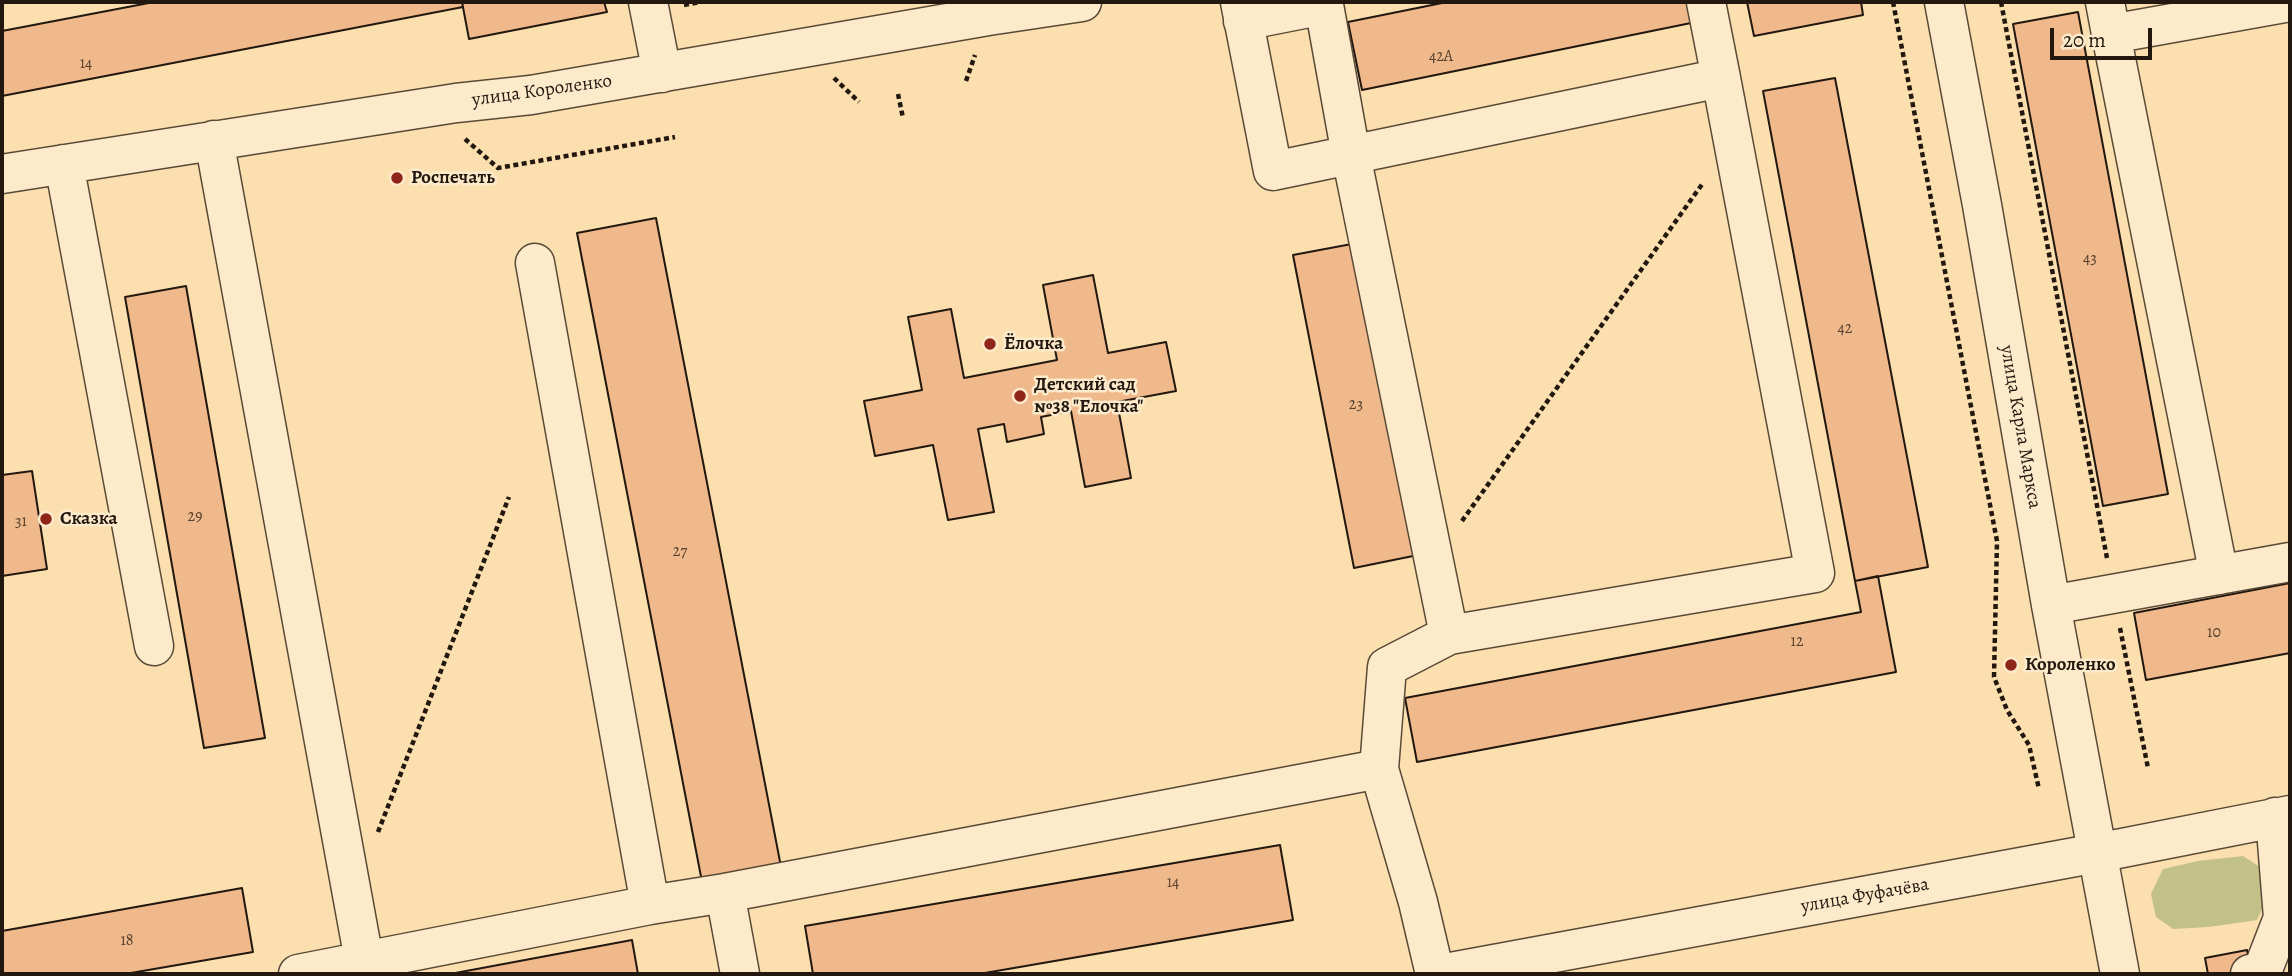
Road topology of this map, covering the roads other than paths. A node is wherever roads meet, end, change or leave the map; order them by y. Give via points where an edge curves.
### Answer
1 (648, 2) edge
2 (1706, 2) edge
3 (1944, 2) edge
4 (2290, 2) edge
5 (1060, 4) edge
6 (1242, 11) edge
7 (2108, 18) edge
8 (662, 73) junction
9 (1721, 78) junction
10 (214, 140) junction
11 (1352, 155) junction
12 (64, 164) junction
13 (2, 174) edge
14 (535, 263) dead end
15 (2290, 562) edge
16 (2219, 575) junction
17 (2051, 605) junction
18 (1449, 635) junction
19 (154, 646) dead end
20 (1379, 769) junction
21 (2283, 816) edge
22 (2097, 853) junction
23 (725, 893) junction
24 (650, 905) junction
25 (364, 960) junction
26 (298, 974) edge
27 (740, 974) edge
28 (1438, 974) edge
29 (2120, 974) edge
30 (2249, 974) edge

1 - 8 street
2 - 9 street
3 - 17 street, улица Карла Маркса
4 - 7 street
5 - 8 street, улица Короленко
6 - 11 street via 1324,5
6 - 11 street via 1273,171
7 - 16 street
8 - 10 street, улица Короленко
9 - 11 street
9 - 18 street via 1815,573
10 - 12 street, улица Короленко
10 - 25 street
11 - 18 street
12 - 13 street, улица Короленко
12 - 19 street
14 - 24 street
15 - 16 street
16 - 17 street
17 - 22 street, улица Карла Маркса
18 - 20 street via 1387,667
20 - 23 street
20 - 28 street
21 - 22 street, улица Фуфачёва
21 - 30 street via 2283,918 2262,972
22 - 28 street, улица Фуфачёва
22 - 29 street, улица Карла Маркса
23 - 24 street
23 - 27 street
24 - 25 street
25 - 26 street

